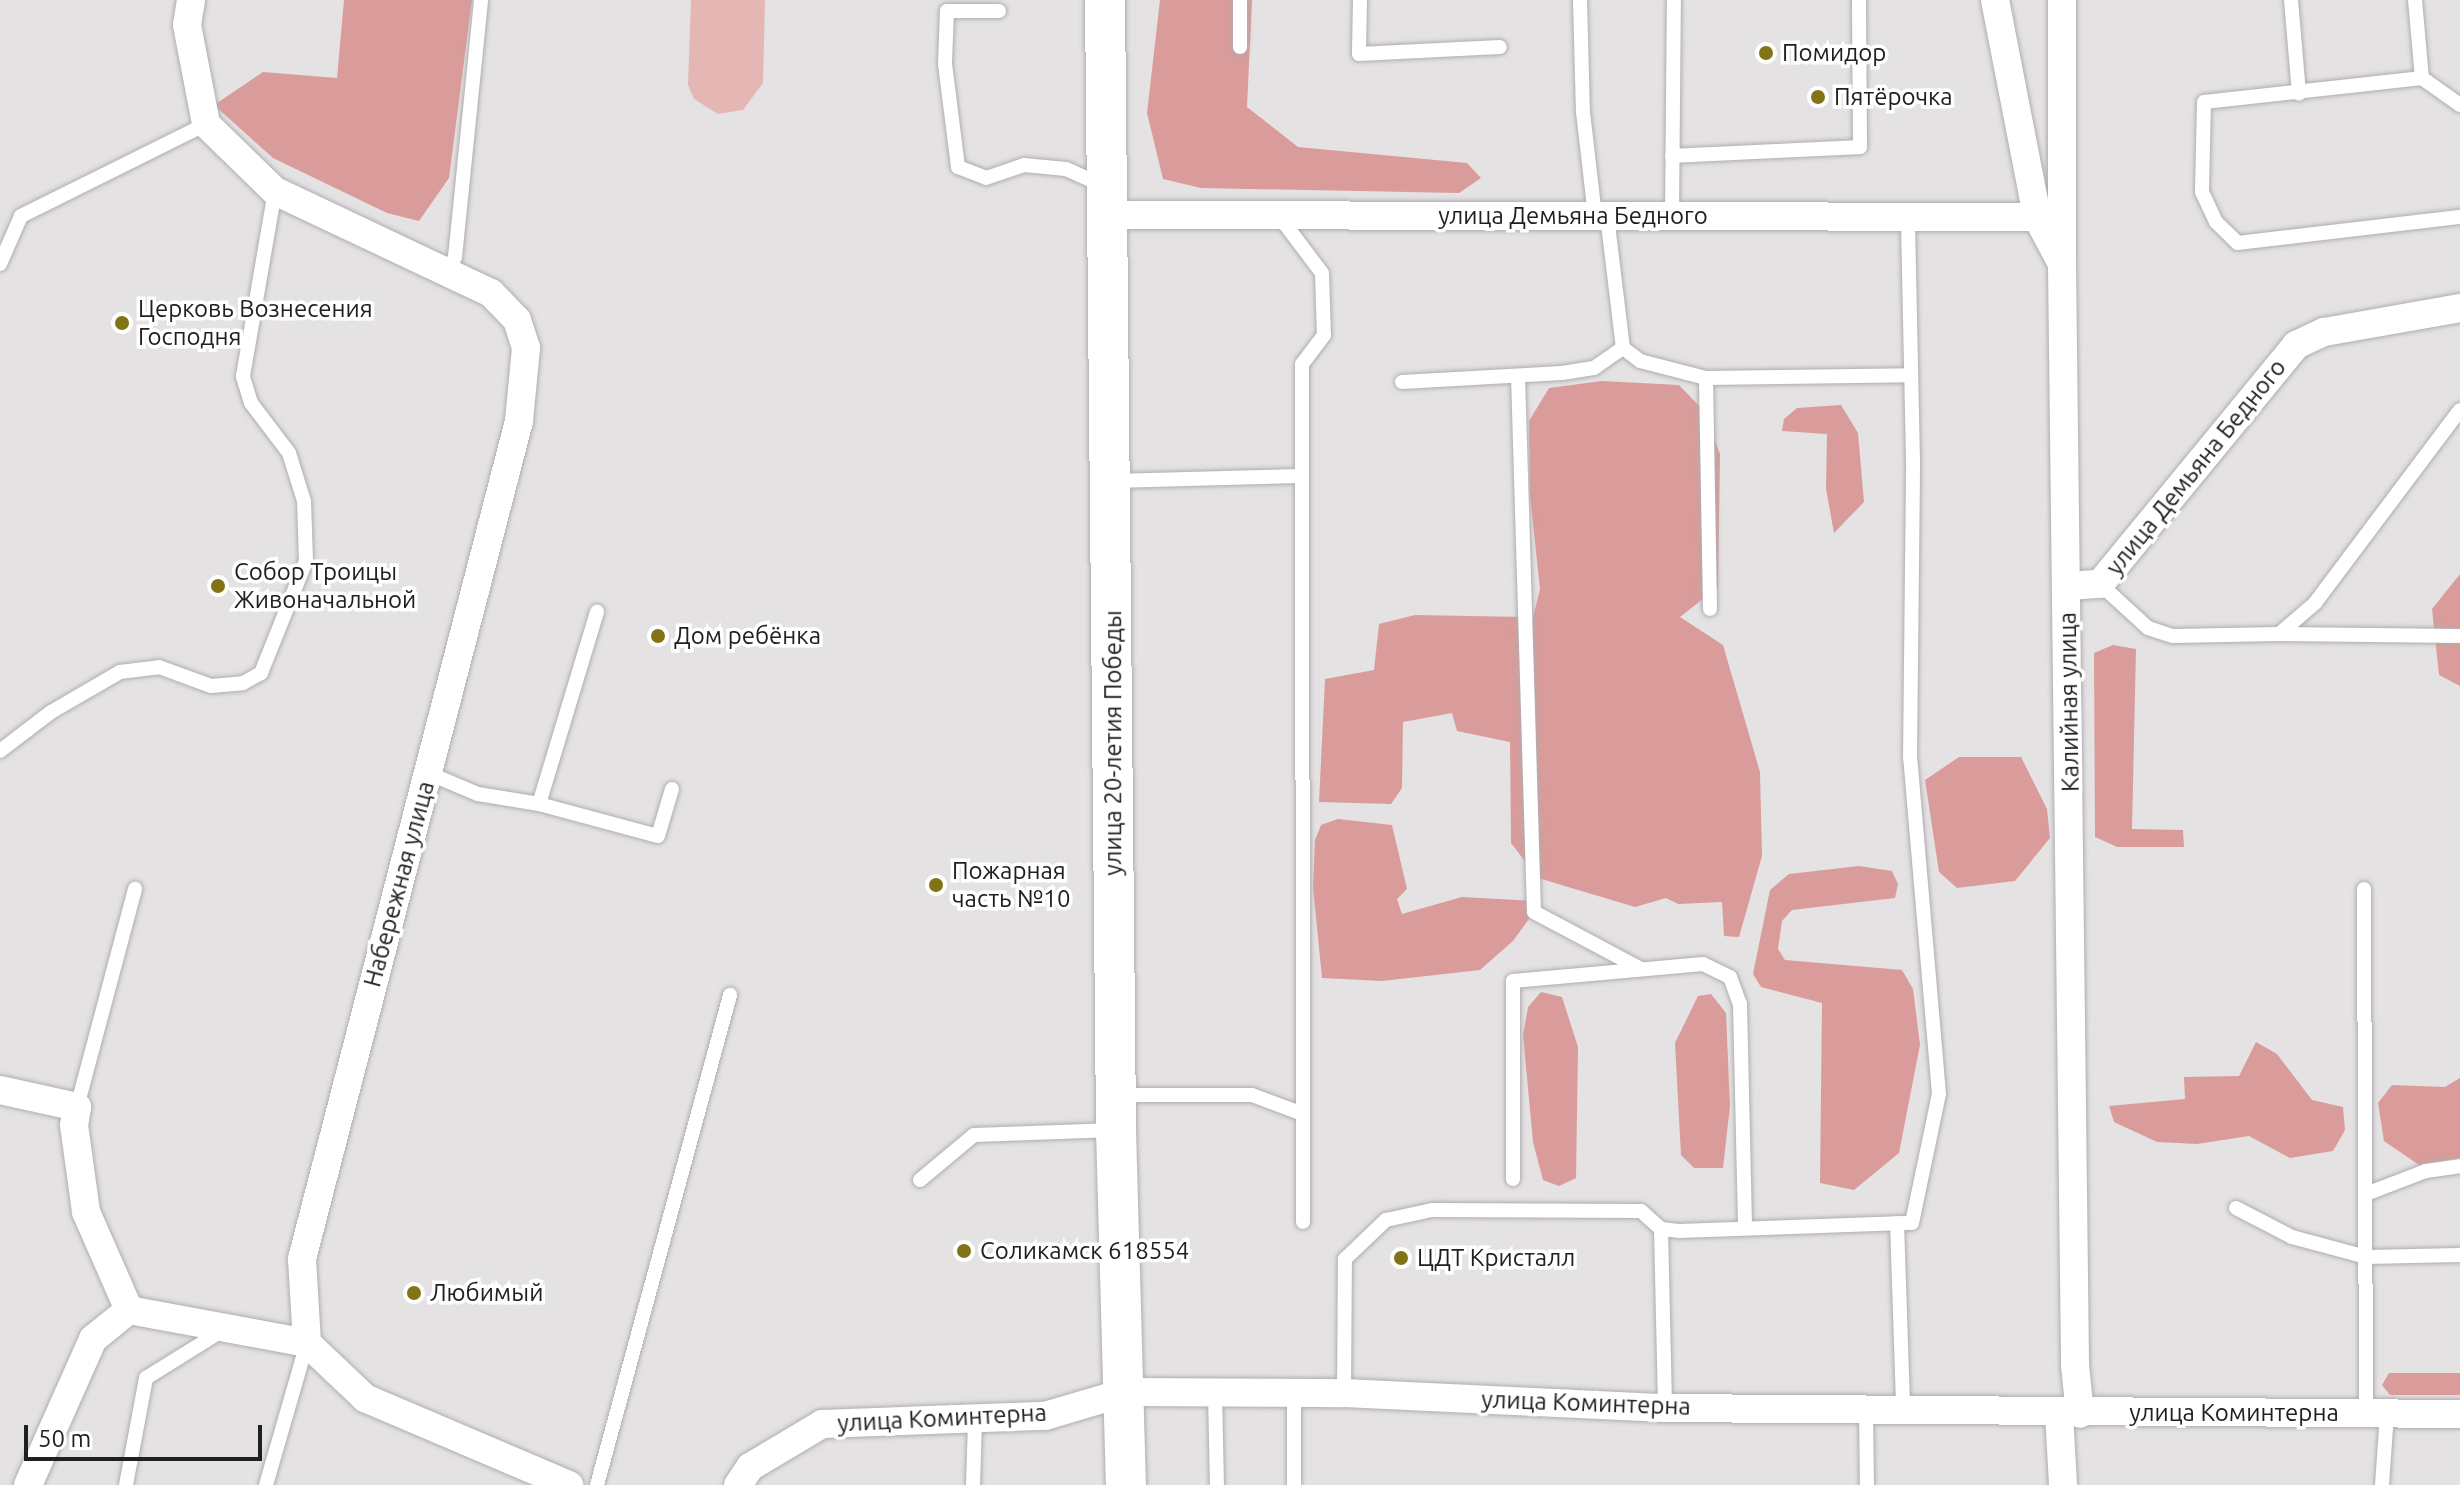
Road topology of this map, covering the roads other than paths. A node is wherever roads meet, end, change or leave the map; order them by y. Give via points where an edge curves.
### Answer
1 (191, 0) edge
2 (481, 0) edge
3 (1105, 0) edge
4 (1240, 0) edge
5 (1360, 0) edge
6 (1580, 0) edge
7 (1674, 0) edge
8 (1859, 0) edge
9 (1995, 0) edge
10 (2062, 0) edge
11 (2291, 0) edge
12 (2415, 0) edge
13 (999, 11) dead end
14 (1240, 47) dead end
15 (1500, 47) dead end
16 (2422, 78) junction
17 (2299, 94) junction
18 (2460, 105) edge
19 (206, 124) junction
20 (1672, 156) junction
21 (275, 191) junction
22 (1108, 201) junction
23 (1279, 215) junction
24 (1601, 216) junction
25 (1672, 216) junction
26 (1908, 217) junction
27 (2037, 217) junction
28 (2460, 217) edge
29 (0, 264) edge
30 (2062, 264) junction
31 (447, 271) junction
32 (2460, 308) edge
33 (1623, 348) junction
34 (1911, 375) junction
35 (1518, 376) junction
36 (1706, 378) junction
37 (1402, 382) dead end
38 (2460, 410) edge
39 (1302, 476) junction
40 (1111, 481) junction
41 (2100, 584) junction
42 (2068, 586) junction
43 (1710, 609) dead end
44 (597, 612) dead end
45 (2279, 634) junction
46 (2460, 636) edge
47 (0, 751) edge
48 (428, 773) junction
49 (672, 789) dead end
50 (539, 804) junction
51 (135, 889) dead end
52 (2364, 889) dead end
53 (1641, 969) junction
54 (730, 995) dead end
55 (0, 1090) edge
56 (77, 1107) junction
57 (1116, 1112) junction
58 (1303, 1114) junction
59 (2460, 1166) edge
60 (1513, 1179) dead end
61 (920, 1180) dead end
62 (2366, 1194) junction
63 (2236, 1208) dead end
64 (1303, 1222) dead end
65 (1897, 1223) junction
66 (1745, 1225) junction
67 (1661, 1229) junction
68 (2460, 1255) edge
69 (2366, 1257) junction
70 (129, 1310) junction
71 (226, 1328) junction
72 (307, 1343) junction
73 (1126, 1392) junction
74 (1215, 1392) junction
75 (1294, 1393) junction
76 (1344, 1393) junction
77 (1903, 1407) junction
78 (1665, 1408) junction
79 (1866, 1408) junction
80 (2069, 1413) junction
81 (2377, 1413) junction
82 (2460, 1414) edge
83 (975, 1421) junction
84 (28, 1485) edge
85 (126, 1485) edge
86 (266, 1485) edge
87 (569, 1485) edge
88 (597, 1485) edge
89 (738, 1485) edge
90 (973, 1485) edge
91 (1126, 1485) edge
92 (1217, 1485) edge
93 (1294, 1485) edge
94 (1867, 1485) edge
95 (2063, 1485) edge
96 (2382, 1485) edge

1 - 19 street via 187,25
2 - 31 lane via 455,257
3 - 22 main road, улица 20-летия Победы
4 - 14 lane
5 - 15 lane via 1359,54
6 - 24 lane via 1583,112
7 - 20 lane
8 - 20 lane via 1860,147
9 - 27 street, Калийная улица
10 - 30 street
11 - 17 lane
12 - 16 lane
13 - 22 lane via 947,11 945,64 958,167 986,178 1024,165 1066,169
16 - 17 lane
16 - 18 lane
17 - 28 lane via 2204,102 2202,192 2216,222 2238,243
19 - 21 street
19 - 29 lane via 21,216
20 - 25 lane
21 - 31 street
21 - 47 lane via 243,376 251,403 289,453 304,501 306,561 261,673 243,683 211,686 159,667 120,672 51,712
22 - 23 street, улица Демьяна Бедного
22 - 40 main road, улица 20-летия Победы
23 - 24 street, улица Демьяна Бедного
23 - 39 lane via 1322,273 1324,335 1302,364
24 - 25 street, улица Демьяна Бедного
24 - 33 lane
25 - 26 street, улица Демьяна Бедного
26 - 27 street, улица Демьяна Бедного
26 - 34 lane
27 - 30 street, Калийная улица
30 - 42 street, Калийная улица
31 - 48 street, Набережная улица via 491,293 517,320 526,348 525,388
32 - 41 street, улица Демьяна Бедного via 2324,332 2296,345
33 - 35 lane via 1594,368
33 - 36 lane via 1640,361
34 - 36 lane
34 - 65 lane via 1910,758 1939,1094 1912,1223
35 - 37 lane
35 - 53 lane via 1534,912
36 - 43 lane
38 - 45 lane via 2315,603
39 - 40 lane
39 - 58 lane
40 - 57 main road, улица 20-летия Победы
41 - 42 street, улица Демьяна Бедного
41 - 45 lane via 2148,628 2173,636
42 - 80 street, Калийная улица via 2075,1365
44 - 50 lane
45 - 46 lane
48 - 50 lane via 478,794
48 - 72 street, Набережная улица via 302,1259
49 - 50 lane via 658,836
51 - 56 lane
52 - 62 lane
53 - 60 lane via 1513,981
53 - 66 lane via 1703,964 1730,977 1740,1004
54 - 88 lane
55 - 56 street
56 - 70 street via 74,1125 86,1212
57 - 58 lane via 1252,1095
57 - 61 lane via 974,1135
57 - 73 main road, улица 20-летия Победы
58 - 64 lane
59 - 62 lane via 2426,1171
62 - 69 lane
63 - 69 lane via 2292,1237
65 - 66 lane
65 - 77 lane
66 - 67 lane
67 - 76 lane via 1641,1211 1432,1210 1386,1220 1345,1259
67 - 78 lane
68 - 69 lane
69 - 81 lane
70 - 71 street
70 - 84 street via 93,1339
71 - 72 street
71 - 85 lane via 146,1378
72 - 86 lane, Набережная улица
72 - 87 street via 365,1398
73 - 74 street, улица Коминтерна
73 - 83 street, улица Коминтерна via 1045,1416
73 - 91 main road, улица 20-летия Победы
74 - 75 street, улица Коминтерна
74 - 92 lane
75 - 76 street, улица Коминтерна
75 - 93 lane
76 - 78 street, улица Коминтерна
77 - 79 street, улица Коминтерна
77 - 80 street, улица Коминтерна
78 - 79 street, улица Коминтерна
79 - 94 lane
80 - 81 street, улица Коминтерна
80 - 95 street, Калийная улица
81 - 82 street, улица Коминтерна
81 - 96 lane
83 - 89 street, улица Коминтерна via 822,1424 750,1467
83 - 90 lane

